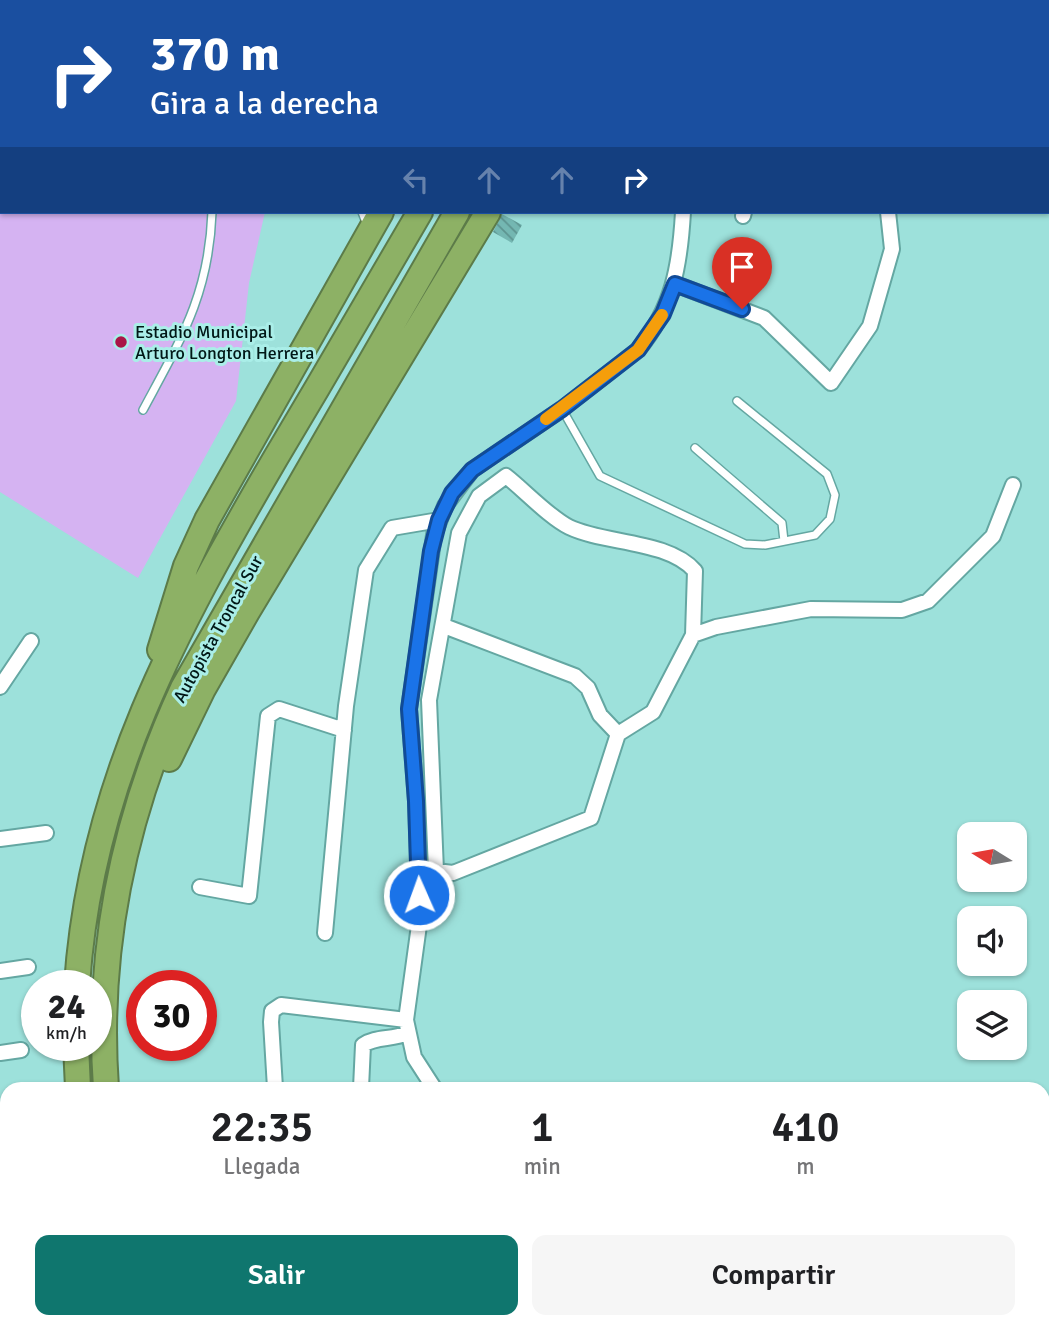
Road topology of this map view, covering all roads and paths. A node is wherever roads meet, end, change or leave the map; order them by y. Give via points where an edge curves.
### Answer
1 (212, 214) edge
2 (419, 214) edge
3 (456, 214) edge
4 (487, 214) edge
5 (683, 214) edge
6 (888, 214) edge
7 (371, 219) edge
8 (675, 284) junction
9 (737, 401) dead end
10 (562, 409) junction
11 (143, 410) dead end
12 (695, 448) dead end
13 (491, 457) junction
14 (506, 476) junction
15 (1013, 485) dead end
16 (439, 520) junction
17 (784, 541) junction
18 (444, 626) junction
19 (693, 635) junction
20 (32, 641) dead end
21 (0, 687) edge
22 (152, 689) junction
23 (344, 730) junction
24 (618, 734) junction
25 (46, 833) dead end
26 (0, 839) edge
27 (200, 887) dead end
28 (326, 933) dead end
29 (107, 943) junction
30 (28, 967) dead end
31 (78, 970) edge
32 (0, 971) edge
33 (406, 1027) junction
34 (21, 1050) dead end
35 (0, 1053) edge
36 (77, 1061) edge
37 (78, 1082) edge
38 (106, 1082) edge
39 (275, 1082) edge
40 (361, 1082) edge
41 (428, 1082) edge

1 - 11 lane via 211,254 199,297
2 - 22 highway, Autopista Troncal Sur via 219,556
3 - 29 highway, Autopista Troncal Sur via 183,688 134,816
4 - 29 highway via 203,689 169,757
5 - 8 street
6 - 8 street via 892,249 870,326 831,383 764,318
7 - 22 highway via 207,520 165,627
8 - 10 street via 659,320 638,350
9 - 17 lane via 827,474 835,495 830,519 815,536
10 - 13 street
10 - 17 lane via 600,476 745,544
12 - 17 lane via 782,523
13 - 14 street
13 - 16 street via 461,481
14 - 18 street via 479,496 459,533
14 - 19 street via 568,527 689,564 695,571
15 - 19 street via 993,536 928,601 902,610 811,609
16 - 23 street via 393,528 366,570
16 - 33 street via 409,709 420,918
18 - 24 street via 575,676
18 - 24 street via 429,700 436,871 453,873 591,818
19 - 24 street via 653,712
20 - 21 street
22 - 31 highway, Autopista Troncal Sur via 121,762 98,838
23 - 27 street via 279,709 268,716 249,896
23 - 28 street
25 - 26 street
29 - 38 highway, Autopista Troncal Sur
30 - 32 street
33 - 39 street via 281,1005 272,1011 271,1022
33 - 40 street via 399,1037 363,1045
33 - 41 street via 418,1068
34 - 35 street
36 - 37 highway

